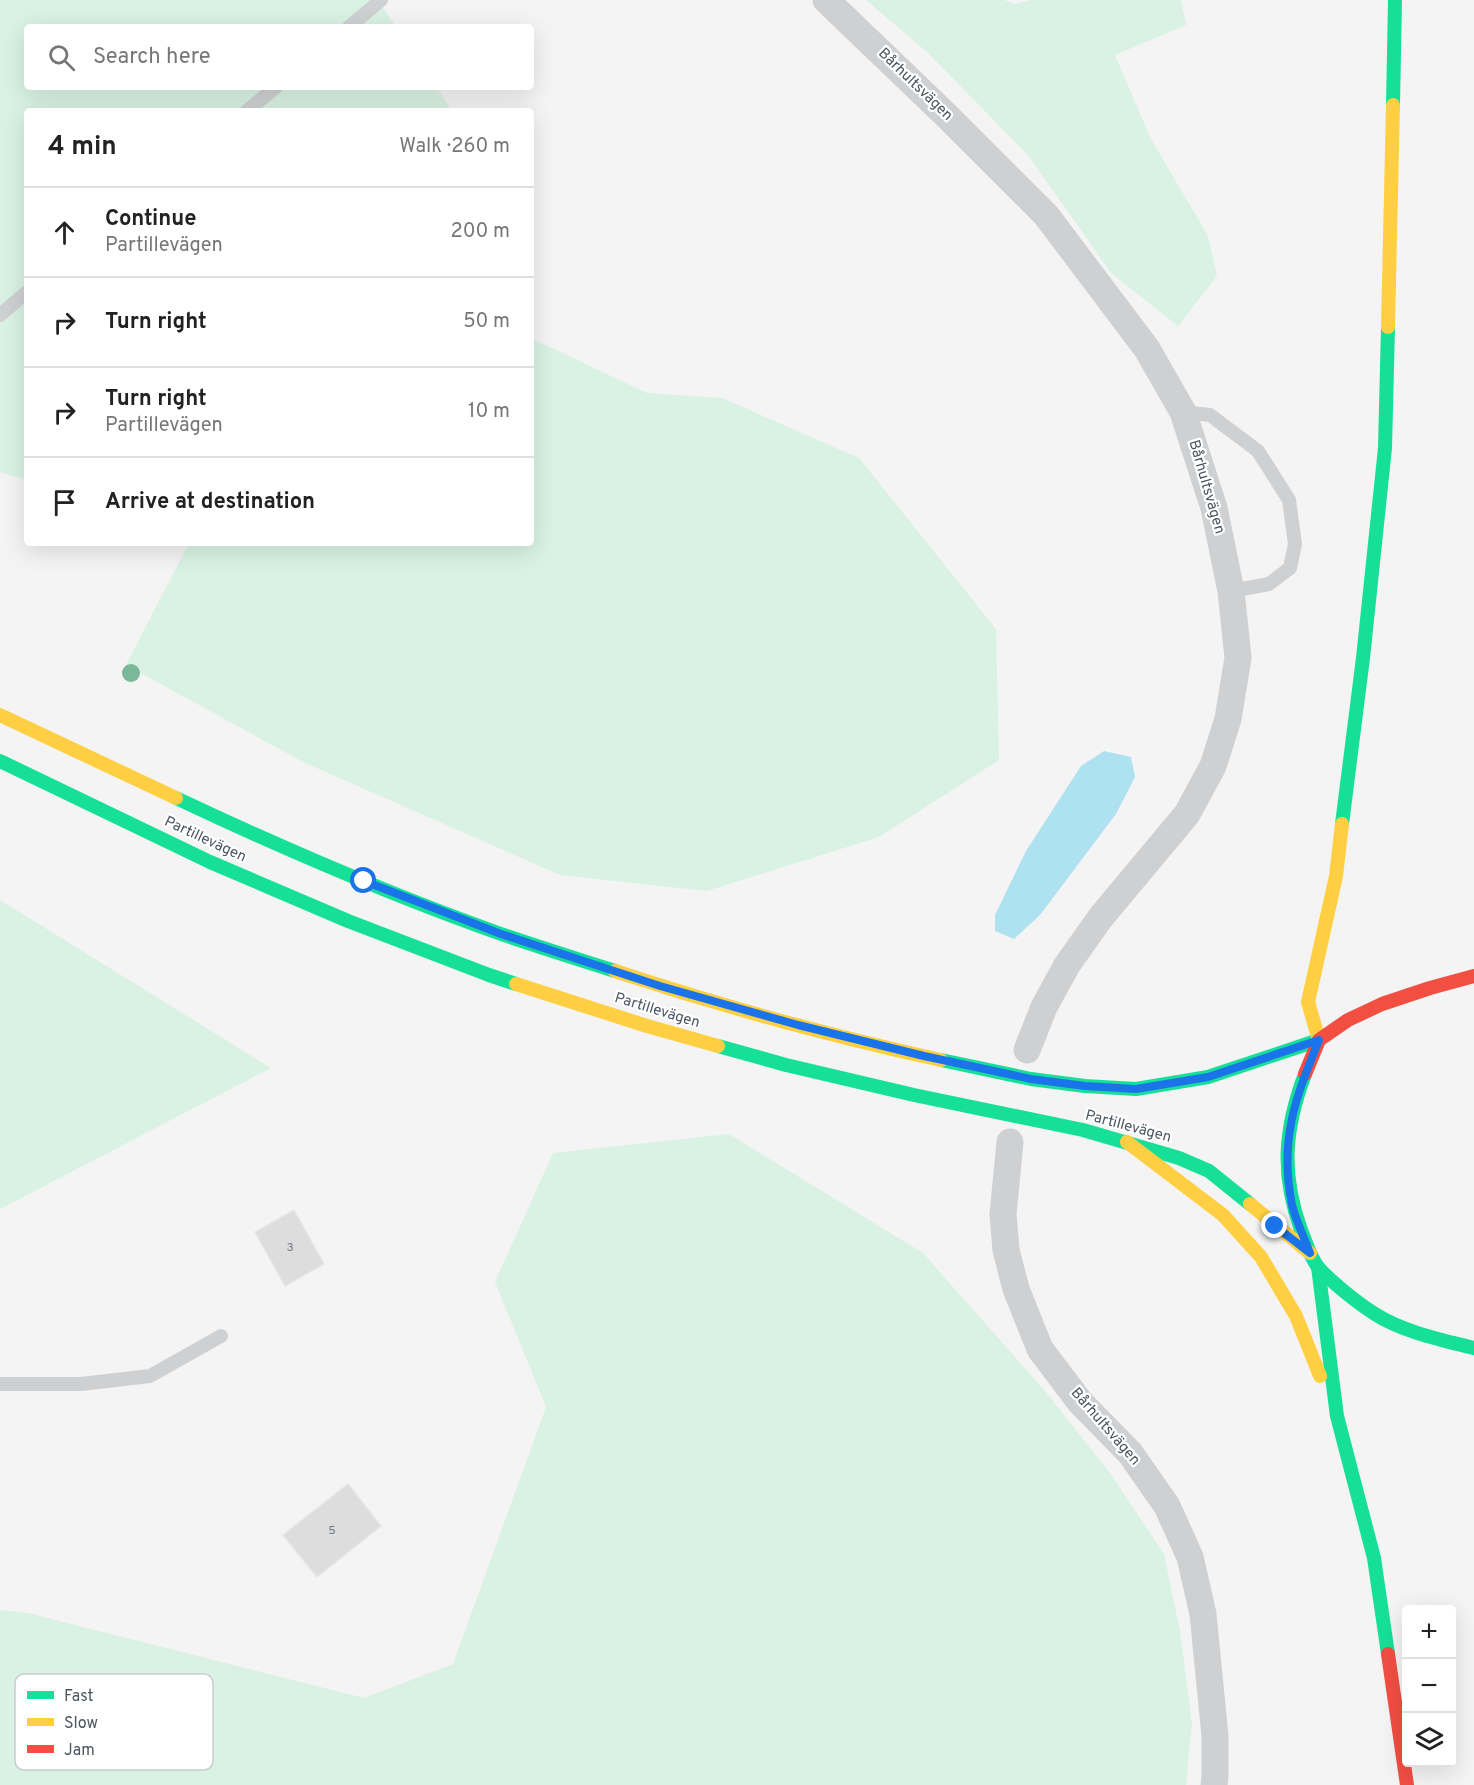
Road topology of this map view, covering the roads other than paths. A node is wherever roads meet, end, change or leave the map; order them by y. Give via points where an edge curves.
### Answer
1 (381, 0) edge
2 (826, 0) edge
3 (1395, 0) edge
4 (353, 24) edge
5 (272, 90) edge
6 (251, 108) edge
7 (24, 295) edge
8 (0, 315) edge
9 (1183, 412) junction
10 (1231, 591) junction
11 (0, 714) edge
12 (0, 761) edge
13 (1474, 976) edge
14 (1319, 1040) junction
15 (1027, 1050) dead end
16 (1010, 1142) dead end
17 (1127, 1142) junction
18 (1310, 1253) junction
19 (1318, 1267) junction
20 (221, 1336) dead end
21 (1474, 1348) edge
22 (0, 1384) edge
23 (1337, 1416) junction
24 (1214, 1785) edge
25 (1407, 1785) edge

1 - 4 lane
2 - 9 street, Bårhultsvägen via 1046,215 1147,349
3 - 14 main road via 1385,448 1335,876 1308,1002
5 - 6 lane
7 - 8 lane
9 - 10 street, Bårhultsvägen via 1214,508
9 - 10 lane via 1210,415 1258,451 1289,500 1295,544 1290,568 1269,584
10 - 15 street, Bårhultsvägen via 1238,658 1228,719 1213,766 1187,814 1101,917 1067,965
11 - 14 main road, Partillevägen via 232,824 364,881 501,934 660,986 798,1025 1031,1079 1136,1089 1208,1077
12 - 17 main road, Partillevägen via 210,862 489,975 786,1065
13 - 14 main road, Partillevägen via 1382,1004
14 - 18 main road via 1290,1122 1286,1161 1293,1207
16 - 24 street, Bårhultsvägen via 1004,1214 1006,1250 1016,1289 1040,1348 1080,1402 1130,1453 1167,1506 1190,1557 1203,1614 1215,1736
17 - 18 main road, Partillevägen via 1209,1171
17 - 23 main road via 1223,1215 1261,1257 1296,1316
18 - 19 main road
19 - 21 main road via 1376,1315 1432,1338
19 - 23 main road
20 - 22 lane via 150,1376 81,1384
23 - 25 main road via 1374,1558

